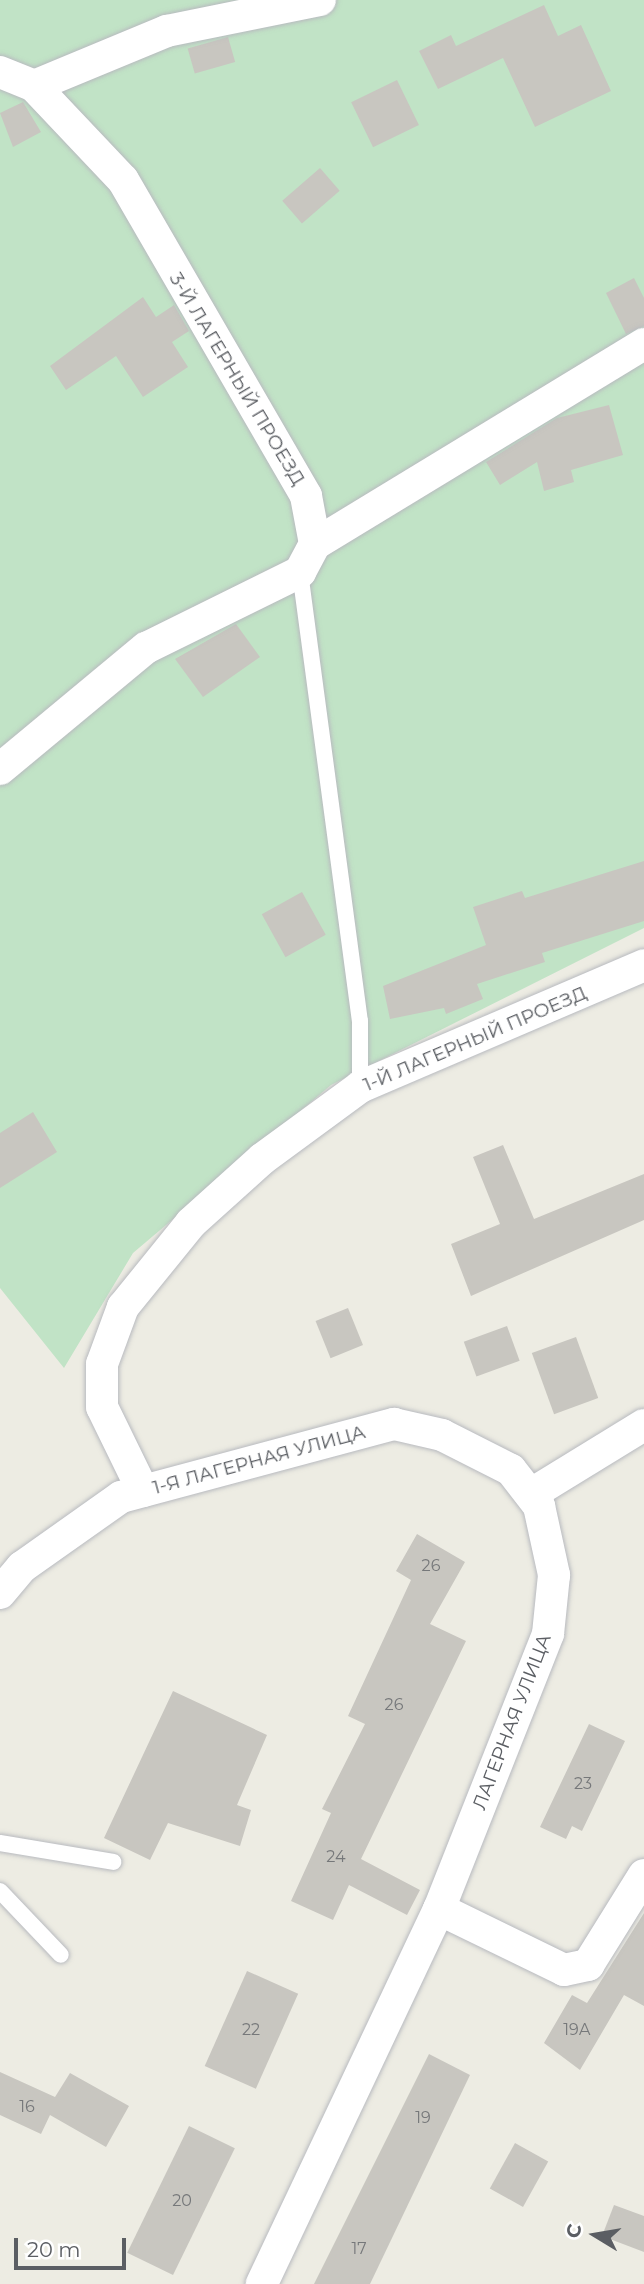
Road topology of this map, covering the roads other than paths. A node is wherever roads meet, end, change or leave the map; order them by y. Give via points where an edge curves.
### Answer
1 (320, 0) edge
2 (0, 72) edge
3 (34, 86) junction
4 (644, 344) edge
5 (315, 544) junction
6 (300, 572) junction
7 (0, 769) edge
8 (644, 965) edge
9 (360, 1087) junction
10 (644, 1425) edge
11 (143, 1491) junction
12 (533, 1493) junction
13 (0, 1593) edge
14 (0, 1843) edge
15 (113, 1862) dead end
16 (644, 1875) edge
17 (0, 1892) edge
18 (439, 1909) junction
19 (61, 1955) dead end
20 (262, 2284) edge

1 - 3 street via 167,31
2 - 3 street
3 - 5 street, 3-Й ЛАГЕРНЫЙ ПРОЕЗД via 123,180 306,496
4 - 5 street
5 - 6 street
6 - 7 street via 146,648
6 - 9 lane via 360,1021
8 - 9 street, 1-Й ЛАГЕРНЫЙ ПРОЕЗД
9 - 11 street, 1-Й ЛАГЕРНЫЙ ПРОЕЗД via 262,1159 191,1223 123,1307 102,1364 102,1407
10 - 12 street
11 - 12 street, 1-Я ЛАГЕРНАЯ УЛИЦА via 394,1424 442,1435 511,1470
11 - 13 street, 1-Я ЛАГЕРНАЯ УЛИЦА via 121,1497 55,1544
12 - 18 street, ЛАГЕРНАЯ УЛИЦА via 554,1575 548,1634
14 - 15 lane
16 - 18 street via 588,1965 564,1970
17 - 19 lane
18 - 20 street, ЛАГЕРНАЯ УЛИЦА

